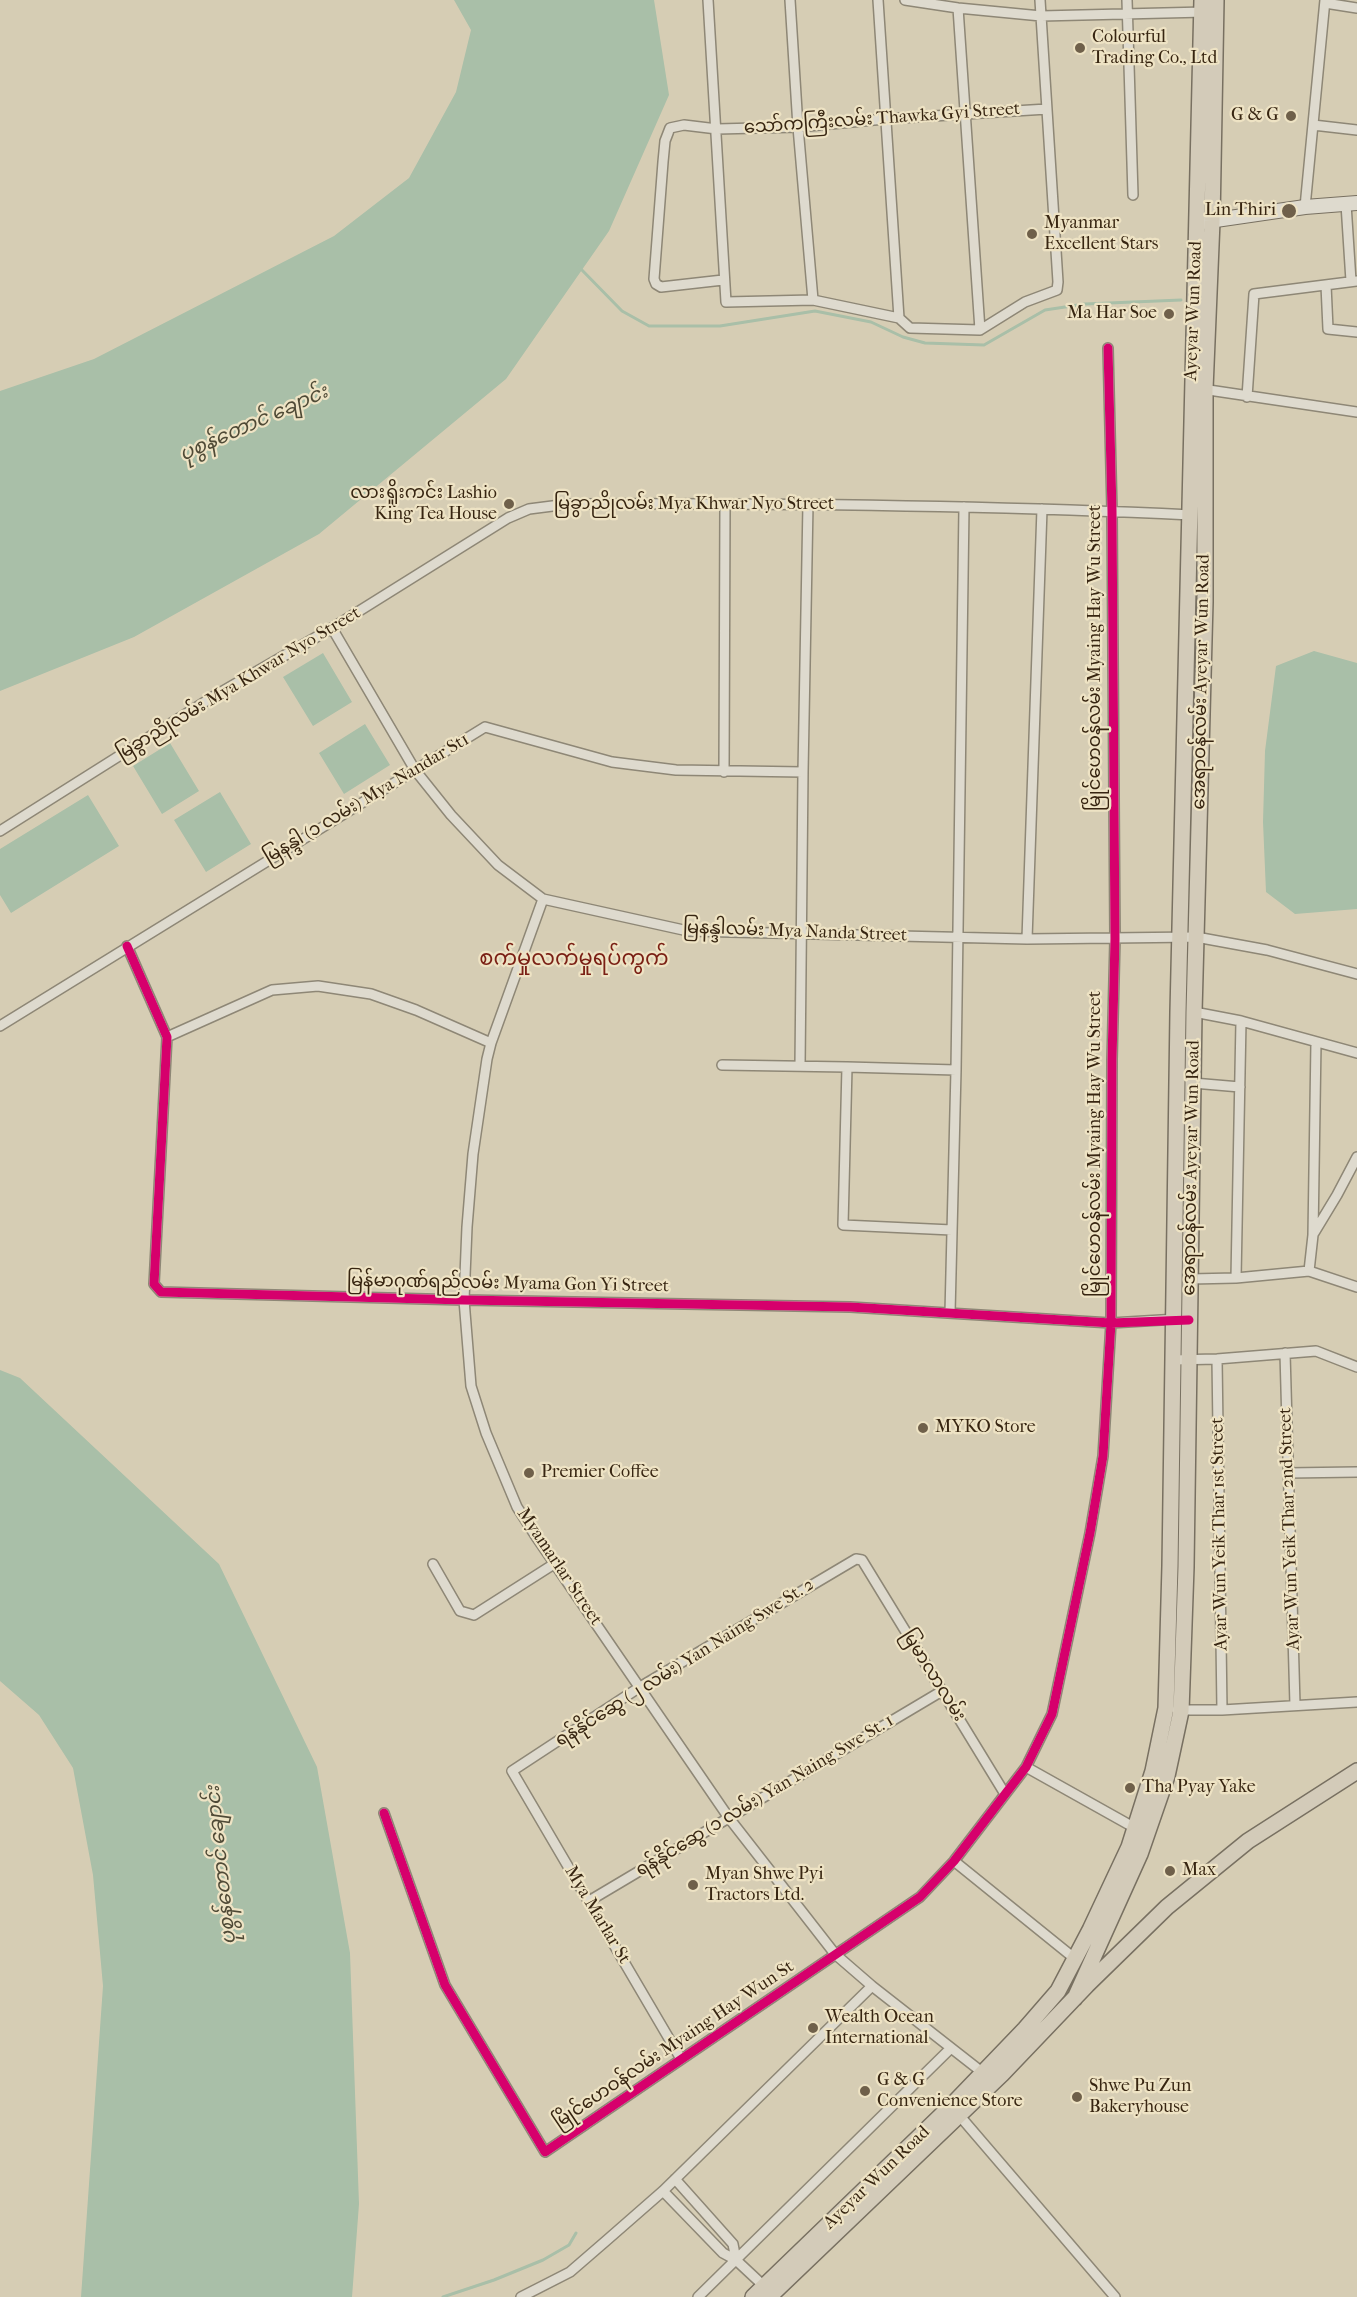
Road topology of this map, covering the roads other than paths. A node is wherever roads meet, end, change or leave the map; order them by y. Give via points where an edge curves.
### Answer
1 (708, 0) edge
2 (790, 0) edge
3 (878, 0) edge
4 (905, 0) edge
5 (1040, 0) edge
6 (1127, 0) edge
7 (1325, 1) edge
8 (1209, 6) edge
9 (958, 8) junction
10 (1357, 8) edge
11 (1127, 13) junction
12 (1041, 16) junction
13 (1047, 109) junction
14 (964, 114) junction
15 (885, 119) junction
16 (1313, 125) junction
17 (798, 127) junction
18 (717, 129) junction
19 (1357, 130) edge
20 (1133, 195) dead end
21 (1352, 203) edge
22 (1305, 207) junction
23 (1204, 222) junction
24 (723, 280) junction
25 (1354, 281) edge
26 (1326, 285) junction
27 (813, 300) junction
28 (899, 318) junction
29 (980, 330) junction
30 (1357, 332) edge
31 (1108, 348) dead end
32 (1198, 389) junction
33 (1247, 397) junction
34 (1357, 412) edge
35 (725, 504) junction
36 (808, 504) junction
37 (964, 507) junction
38 (1042, 508) junction
39 (1112, 511) junction
40 (1198, 514) junction
41 (332, 628) junction
42 (415, 770) junction
43 (724, 772) junction
44 (802, 772) junction
45 (0, 831) edge
46 (543, 899) junction
47 (802, 934) junction
48 (958, 937) junction
49 (1180, 937) junction
50 (1196, 937) junction
51 (1027, 939) junction
52 (1114, 939) junction
53 (127, 946) junction
54 (1357, 974) edge
55 (1194, 1012) junction
56 (1241, 1021) junction
57 (0, 1026) edge
58 (167, 1037) junction
59 (491, 1042) junction
60 (1316, 1042) junction
61 (1357, 1053) edge
62 (722, 1065) dead end
63 (800, 1066) junction
64 (847, 1067) junction
65 (956, 1070) junction
66 (1193, 1083) junction
67 (1240, 1087) junction
68 (1357, 1157) edge
69 (952, 1230) junction
70 (1312, 1235) junction
71 (1310, 1271) junction
72 (1236, 1278) junction
73 (1190, 1279) junction
74 (1357, 1287) edge
75 (464, 1300) junction
76 (950, 1313) junction
77 (1182, 1319) junction
78 (1111, 1323) junction
79 (1285, 1353) junction
80 (1188, 1359) junction
81 (1217, 1359) junction
82 (1172, 1360) junction
83 (1357, 1367) edge
84 (1357, 1472) edge
85 (1288, 1473) junction
86 (859, 1559) joint
87 (433, 1564) dead end
88 (554, 1564) junction
89 (640, 1687) junction
90 (942, 1691) junction
91 (1357, 1702) edge
92 (1295, 1706) junction
93 (1173, 1709) junction
94 (1222, 1710) junction
95 (1026, 1767) junction
96 (512, 1771) joint
97 (1357, 1771) edge
98 (1005, 1794) junction
99 (384, 1813) dead end
100 (729, 1818) junction
101 (1135, 1828) junction
102 (954, 1861) junction
103 (1121, 1880) junction
104 (589, 1901) junction
105 (835, 1954) junction
106 (1074, 1958) junction
107 (872, 1986) junction
108 (1058, 1991) junction
109 (1073, 2000) junction
110 (950, 2049) junction
111 (681, 2059) junction
112 (989, 2077) junction
113 (959, 2115) junction
114 (675, 2179) junction
115 (663, 2190) junction
116 (736, 2260) junction
117 (765, 2294) edge
118 (521, 2297) edge
119 (698, 2297) edge
120 (1115, 2297) edge

1 - 18 street
2 - 17 street
3 - 15 street
4 - 9 street
5 - 12 street
6 - 11 street
7 - 10 street
7 - 16 street
8 - 11 street
8 - 23 main road, Ayeyar Wun Road
9 - 12 street
9 - 14 street
11 - 12 street
11 - 20 street
12 - 13 street
13 - 14 street, သော်ကကြီးလမ်း Thawka Gyi Street
13 - 29 street via 1057,290 1025,302
14 - 15 street, သော်ကကြီးလမ်း Thawka Gyi Street
14 - 29 street
15 - 17 street, သော်ကကြီးလမ်း Thawka Gyi Street
15 - 28 street
16 - 19 street
16 - 22 street
17 - 18 street, သော်ကကြီးလမ်း Thawka Gyi Street
17 - 27 street
18 - 24 street
18 - 24 street, သော်ကကြီးလမ်း Thawka Gyi Street via 684,124 670,128 665,141 654,279 661,287
21 - 22 main road
21 - 25 street
22 - 23 main road
23 - 32 main road, Ayeyar Wun Road
24 - 27 street via 724,298 730,303
25 - 26 street
26 - 30 street via 1328,329
26 - 33 street via 1254,294
27 - 28 street
28 - 29 street via 910,328
31 - 39 street, မြိုင်ဟေဝန်လမ်း Myaing Hay Wu Street
32 - 33 street
32 - 40 main road, Ayeyar Wun Road
33 - 34 street
35 - 36 street, မြခွာညိုလမ်း Mya Khwar Nyo Street
35 - 41 street, မြခွာညိုလမ်း Mya Khwar Nyo Street via 568,504 529,510 491,528
35 - 43 street
36 - 37 street, မြခွာညိုလမ်း Mya Khwar Nyo Street
36 - 44 street
37 - 38 street, မြခွာညိုလမ်း Mya Khwar Nyo Street
37 - 48 street
38 - 39 street, မြခွာညိုလမ်း Mya Khwar Nyo Street
38 - 51 street
39 - 40 street, မြခွာညိုလမ်း Mya Khwar Nyo Street
39 - 52 street, မြိုင်ဟေဝန်လမ်း Myaing Hay Wu Street
40 - 49 main road, အေရာဝန်လမ်း Ayeyar Wun Road
40 - 50 main road, အေရာဝန်လမ်း Ayeyar Wun Road via 1205,602
41 - 42 street, မြနန္ဒါလမ်း Mya Nanda Street
41 - 45 street, မြခွာညိုလမ်း Mya Khwar Nyo Street via 211,698
42 - 43 street, မြနန္ဒါ (၁ လမ်း) Mya Nandar St1 via 485,727 612,762
42 - 46 street, မြနန္ဒါလမ်း Mya Nanda Street via 498,865
42 - 53 street, မြနန္ဒါ (၁ လမ်း) Mya Nandar St1
43 - 44 street, မြနန္ဒါ (၁ လမ်း) Mya Nandar St1
44 - 47 street
46 - 47 street, မြနန္ဒါလမ်း Mya Nanda Street via 688,931
46 - 59 street, Myamarlar Street
47 - 48 street, မြနန္ဒါလမ်း Mya Nanda Street
47 - 63 street
48 - 51 street, မြနန္ဒါလမ်း Mya Nanda Street
48 - 65 street
49 - 50 street, မြနန္ဒါလမ်း Mya Nanda Street
49 - 52 street, မြနန္ဒါလမ်း Mya Nanda Street
49 - 77 main road, အေရာဝန်လမ်း Ayeyar Wun Road
50 - 54 street, မြနန္ဒါလမ်း Mya Nanda Street via 1267,950
50 - 55 main road, အေရာဝန်လမ်း Ayeyar Wun Road
51 - 52 street, မြနန္ဒါလမ်း Mya Nanda Street
52 - 78 street, မြိုင်ဟေဝန်လမ်း Myaing Hay Wu Street
53 - 57 street, မြနန္ဒါ (၁ လမ်း) Mya Nandar St1
53 - 58 street
55 - 56 street
55 - 66 main road, အေရာဝန်လမ်း Ayeyar Wun Road
56 - 60 street
56 - 67 street
58 - 59 street via 273,990 318,986 371,994
58 - 75 street, မြန်မာဂုဏ်ရည်လမ်း Myama Gon Yi Street via 154,1284 161,1292
59 - 75 street, Myamarlar Street via 473,1154
60 - 61 street
60 - 70 street
62 - 63 street
63 - 64 street
64 - 65 street
64 - 69 street via 843,1225
65 - 69 street
66 - 67 street
66 - 73 main road, အေရာဝန်လမ်း Ayeyar Wun Road
67 - 72 street
68 - 70 street
69 - 76 street
70 - 71 street
71 - 72 street
71 - 74 street
72 - 73 street
73 - 77 main road, အေရာဝန်လမ်း Ayeyar Wun Road
75 - 76 street, မြန်မာဂုဏ်ရည်လမ်း Myama Gon Yi Street via 850,1307
75 - 88 street, Myamarlar Street via 471,1386 486,1433 518,1508
76 - 78 street, မြန်မာဂုဏ်ရည်လမ်း Myama Gon Yi Street
77 - 78 street, မြန်မာဂုဏ်ရည်လမ်း Myama Gon Yi Street
77 - 80 main road, အေရာဝန်လမ်း Ayeyar Wun Road
77 - 82 main road, အေရာဝန်လမ်း Ayeyar Wun Road
78 - 95 street, မြိုင်ဟေဝန်လမ်း Myaing Hay Wu Street via 1103,1456 1090,1533 1052,1714
79 - 81 street
79 - 83 street via 1324,1353
79 - 85 street, Ayar Wun Yeik Thar 2nd Street
80 - 81 street
80 - 82 street
80 - 93 main road, အေရာဝန်လမ်း Ayeyar Wun Road via 1186,1567
81 - 94 street, Ayar Wun Yeik Thar 1st Street
82 - 93 main road, အေရာဝန်လမ်း Ayeyar Wun Road
84 - 85 street
85 - 92 street, Ayar Wun Yeik Thar 2nd Street
86 - 89 street, ရန်နိုင်ဆွေ (၂ လမ်း) Yan Naing Swe St. 2
86 - 90 street, မြမာလာလမ်း
87 - 88 street via 460,1611 474,1615
88 - 89 street, Myamarlar Street
89 - 96 street, ရန်နိုင်ဆွေ (၂ လမ်း) Yan Naing Swe St. 2
89 - 100 street, Myamarlar Street
90 - 98 street, မြမာလာလမ်း
90 - 100 street, ရန်နိုင်ဆွေ (၁ လမ်း) Yan Naing Swe St. 1
91 - 92 street
92 - 94 street
93 - 94 street
93 - 101 main road, အေရာဝန်လမ်း Ayeyar Wun Road
93 - 103 main road, အေရာဝန်လမ်း Ayeyar Wun Road via 1167,1776
95 - 98 street, မြိုင်ဟေဝန်လမ်း Myaing Hay Wu Street
95 - 101 street
96 - 104 street, Mya Marlar St
97 - 109 main road via 1248,1841 1167,1907
98 - 102 street, မြိုင်ဟေဝန်လမ်း Myaing Hay Wu Street
99 - 111 street, မြိုင်ဟေဝန်လမ်း Myaing Hay Wun St via 445,1985 545,2152
100 - 104 street, ရန်နိုင်ဆွေ (၁ လမ်း) Yan Naing Swe St. 1
100 - 105 street, Myamarlar Street
101 - 103 main road, အေရာဝန်လမ်း Ayeyar Wun Road
102 - 105 street, မြိုင်ဟေဝန်လမ်း Myaing Hay Wu Street via 920,1897
102 - 106 street
103 - 106 main road, Ayeyar Wun Road
103 - 109 main road, Ayeyar Wun Road
104 - 111 street, Mya Marlar St
105 - 107 street, Myamarlar Street
105 - 111 street, မြိုင်ဟေဝန်လမ်း Myaing Hay Wun St
106 - 108 main road, Ayeyar Wun Road
107 - 110 street, Myamarlar Street
107 - 114 street
108 - 109 main road
108 - 112 main road, Ayeyar Wun Road
109 - 112 main road, Ayeyar Wun Road
110 - 112 street, Myamarlar Street
110 - 116 street
112 - 113 main road, Ayeyar Wun Road
112 - 117 main road, Ayeyar Wun Road via 951,2106
113 - 117 main road, Ayeyar Wun Road
113 - 120 street
114 - 115 street
114 - 116 street via 733,2244
115 - 116 street via 723,2253
115 - 118 street via 570,2272
116 - 117 street
116 - 119 street

